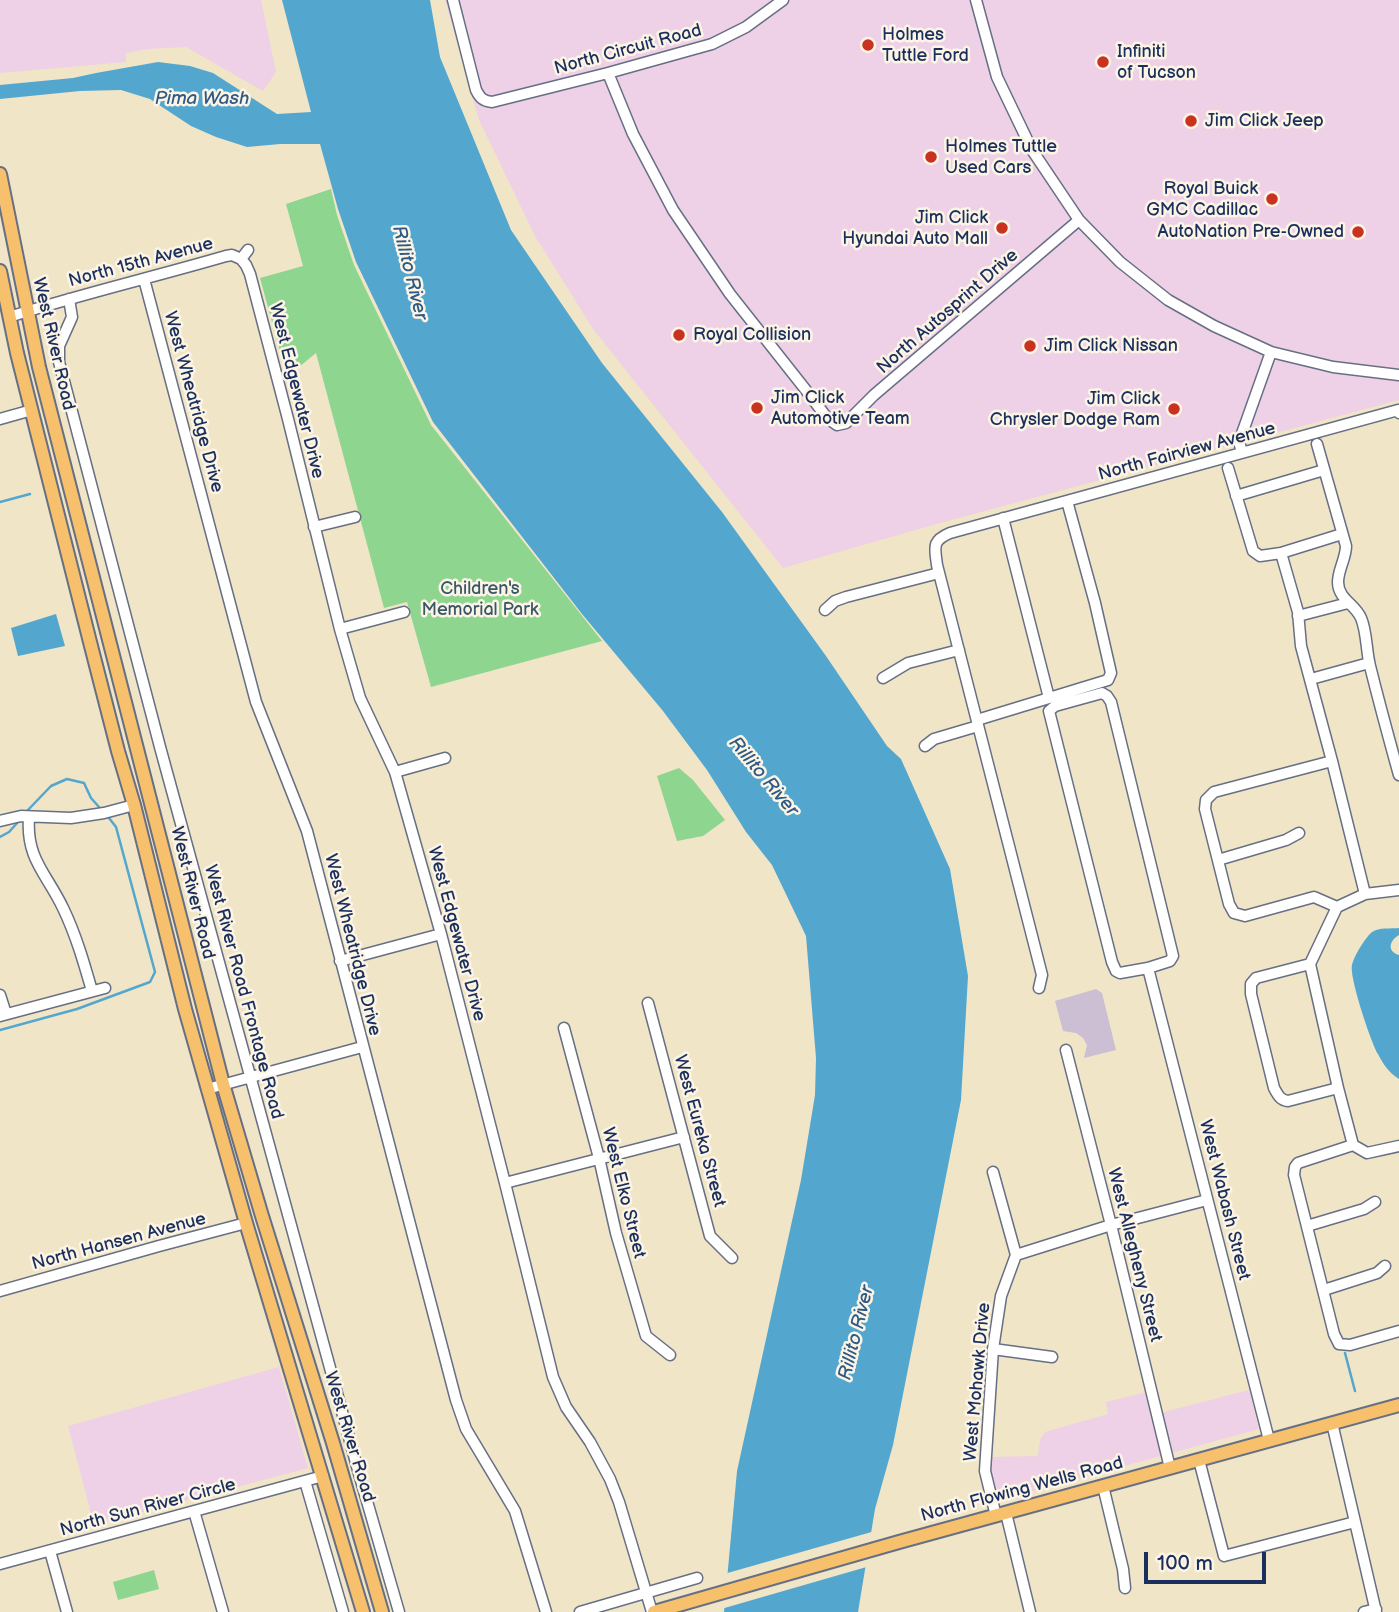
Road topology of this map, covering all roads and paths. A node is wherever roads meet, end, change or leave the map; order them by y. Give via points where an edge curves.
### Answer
1 (453, 0) edge
2 (783, 0) edge
3 (976, 0) edge
4 (608, 73) junction
5 (0, 174) edge
6 (1079, 220) junction
7 (248, 250) dead end
8 (241, 259) junction
9 (0, 271) edge
10 (144, 279) junction
11 (69, 299) junction
12 (26, 311) junction
13 (9, 317) junction
14 (1271, 352) junction
15 (1399, 375) edge
16 (32, 410) junction
17 (1399, 412) edge
18 (0, 419) edge
19 (1317, 444) dead end
20 (1242, 452) junction
21 (1228, 468) dead end
22 (1324, 470) junction
23 (1236, 496) junction
24 (1068, 501) junction
25 (355, 517) dead end
26 (1003, 518) junction
27 (314, 527) junction
28 (1342, 534) junction
29 (1281, 553) junction
30 (939, 573) junction
31 (1348, 603) junction
32 (825, 610) dead end
33 (404, 612) dead end
34 (1298, 616) junction
35 (340, 629) junction
36 (959, 650) junction
37 (1369, 663) junction
38 (883, 678) dead end
39 (1311, 679) junction
40 (1049, 698) junction
41 (978, 723) junction
42 (925, 746) dead end
43 (445, 758) dead end
44 (1332, 761) junction
45 (395, 772) junction
46 (1399, 775) edge
47 (134, 805) junction
48 (29, 818) junction
49 (0, 821) edge
50 (1299, 832) dead end
51 (1218, 860) junction
52 (1399, 890) edge
53 (1365, 894) junction
54 (1337, 907) junction
55 (441, 934) junction
56 (340, 961) junction
57 (1310, 964) junction
58 (1149, 968) junction
59 (104, 988) dead end
60 (1039, 988) dead end
61 (92, 991) junction
62 (0, 995) edge
63 (648, 1003) dead end
64 (3, 1015) edge
65 (564, 1028) dead end
66 (362, 1046) junction
67 (1066, 1050) dead end
68 (250, 1076) junction
69 (223, 1084) junction
70 (1338, 1088) junction
71 (207, 1089) junction
72 (684, 1137) junction
73 (1353, 1145) junction
74 (1399, 1146) edge
75 (599, 1158) junction
76 (993, 1172) dead end
77 (505, 1183) junction
78 (1207, 1200) junction
79 (1375, 1202) dead end
80 (246, 1223) junction
81 (1111, 1225) junction
82 (1307, 1226) junction
83 (1016, 1255) junction
84 (732, 1258) dead end
85 (1385, 1266) dead end
86 (1324, 1290) junction
87 (0, 1291) edge
88 (1399, 1331) edge
89 (993, 1349) junction
90 (670, 1355) dead end
91 (1052, 1357) dead end
92 (1399, 1405) edge
93 (1332, 1423) junction
94 (1269, 1440) junction
95 (1199, 1460) junction
96 (1170, 1468) junction
97 (323, 1476) junction
98 (305, 1481) junction
99 (1103, 1486) junction
100 (194, 1511) junction
101 (1001, 1514) junction
102 (1355, 1522) junction
103 (50, 1551) junction
104 (0, 1564) edge
105 (697, 1578) dead end
106 (1125, 1588) dead end
107 (646, 1593) junction
108 (1376, 1610) edge
109 (68, 1612) edge
110 (223, 1612) edge
111 (343, 1612) edge
112 (363, 1612) edge
113 (382, 1612) edge
114 (399, 1612) edge
115 (546, 1612) edge
116 (580, 1612) edge
117 (653, 1612) edge
118 (1030, 1612) edge
119 (1364, 1612) edge

1 - 4 street, North Circuit Road via 476,90 484,101
2 - 4 street, North Circuit Road via 712,44
3 - 6 street via 998,77 1032,150
4 - 6 street, North Autosprint Drive via 633,134 673,210 730,294 837,425 845,423
5 - 12 main road, West River Road
6 - 14 street via 1120,262 1168,300
7 - 8 street
8 - 10 street, North 15th Avenue via 226,256
8 - 27 street, West Edgewater Drive via 250,274
9 - 13 main road, West River Road
10 - 11 street, North 15th Avenue
10 - 56 street, West Wheatridge Drive via 256,702 307,831
11 - 12 street, North 15th Avenue
11 - 68 street, West River Road Frontage Road via 72,317 59,346 59,362
12 - 13 street, North 15th Avenue
12 - 69 main road, West River Road
13 - 16 main road, West River Road
14 - 15 street via 1334,367
14 - 20 street via 1239,442
16 - 18 street
16 - 47 main road, West River Road
17 - 20 street, North Fairview Avenue
19 - 22 street
20 - 24 street, North Fairview Avenue
21 - 23 street
22 - 23 street
22 - 28 street
23 - 29 street via 1253,551 1259,556
24 - 26 street, North Fairview Avenue
24 - 40 street via 1111,673 1108,680
25 - 27 street
26 - 30 street, North Fairview Avenue via 938,540
26 - 40 street
27 - 35 street, West Edgewater Drive
28 - 29 street
28 - 31 street via 1346,552 1338,582
29 - 34 street
30 - 32 street via 846,597
30 - 36 street
31 - 34 street
31 - 37 street via 1361,618
33 - 35 street
34 - 39 street
35 - 45 street, West Edgewater Drive via 360,698
36 - 38 street via 908,663
36 - 41 street
37 - 39 street
37 - 46 street
39 - 44 street
40 - 41 street
41 - 42 street
41 - 60 street via 1042,975
43 - 45 street
44 - 51 street via 1214,792 1205,809
44 - 53 street
45 - 55 street, West Edgewater Drive
47 - 48 street via 71,818
47 - 71 main road, West River Road
48 - 49 street
48 - 61 street via 33,855 72,927
50 - 51 street
51 - 54 street via 1234,913 1245,916 1314,897
52 - 53 street
53 - 54 street
54 - 57 street
55 - 56 street
55 - 77 street, West Edgewater Drive
56 - 66 street, West Wheatridge Drive
57 - 70 street
57 - 70 street via 1256,978 1251,995 1279,1098 1288,1101
58 - 58 street via 1120,973 1112,962 1049,711 1102,693 1111,702 1173,956
58 - 78 street, West Wabash Street
59 - 61 street
61 - 64 street
62 - 64 street
63 - 72 street, West Eureka Street
65 - 75 street, West Elko Street
66 - 68 street
66 - 115 street, West Wheatridge Drive via 456,1400 466,1429 515,1511
67 - 81 street, West Allegheny Street
68 - 69 street
68 - 114 street, West River Road Frontage Road
69 - 71 street
69 - 113 main road, West River Road
70 - 73 street
71 - 80 main road, West River Road
72 - 75 street
72 - 84 street, West Eureka Street via 710,1236
73 - 74 street via 1367,1153
73 - 82 street via 1295,1167
75 - 77 street
75 - 90 street, West Elko Street via 646,1336
76 - 83 street
77 - 107 street, West Edgewater Drive via 552,1377 610,1479
78 - 81 street
78 - 94 street, West Wabash Street
79 - 82 street
80 - 87 street, North Hansen Avenue
80 - 97 main road, West River Road
81 - 83 street
81 - 96 street, West Allegheny Street
82 - 86 street
83 - 89 street, West Mohawk Drive via 1001,1296
85 - 86 street via 1377,1273
86 - 88 street via 1339,1344
89 - 91 street
89 - 101 street, West Mohawk Drive via 985,1471
92 - 93 main road, North Flowing Wells Road
93 - 94 main road, North Flowing Wells Road
93 - 102 street
94 - 95 main road, North Flowing Wells Road
95 - 96 main road, North Flowing Wells Road
95 - 102 street via 1224,1556
96 - 99 main road, North Flowing Wells Road
97 - 98 street, North Sun River Circle
97 - 112 main road, West River Road
98 - 100 street, North Sun River Circle
98 - 111 street
99 - 101 main road, North Flowing Wells Road
99 - 106 street
100 - 103 street, North Sun River Circle
100 - 110 street
101 - 117 main road, North Flowing Wells Road
101 - 118 street, West Mohawk Drive
102 - 108 street
103 - 104 street, North Sun River Circle
103 - 109 street
105 - 107 street
107 - 116 street
107 - 117 street, West Edgewater Drive
108 - 119 street

